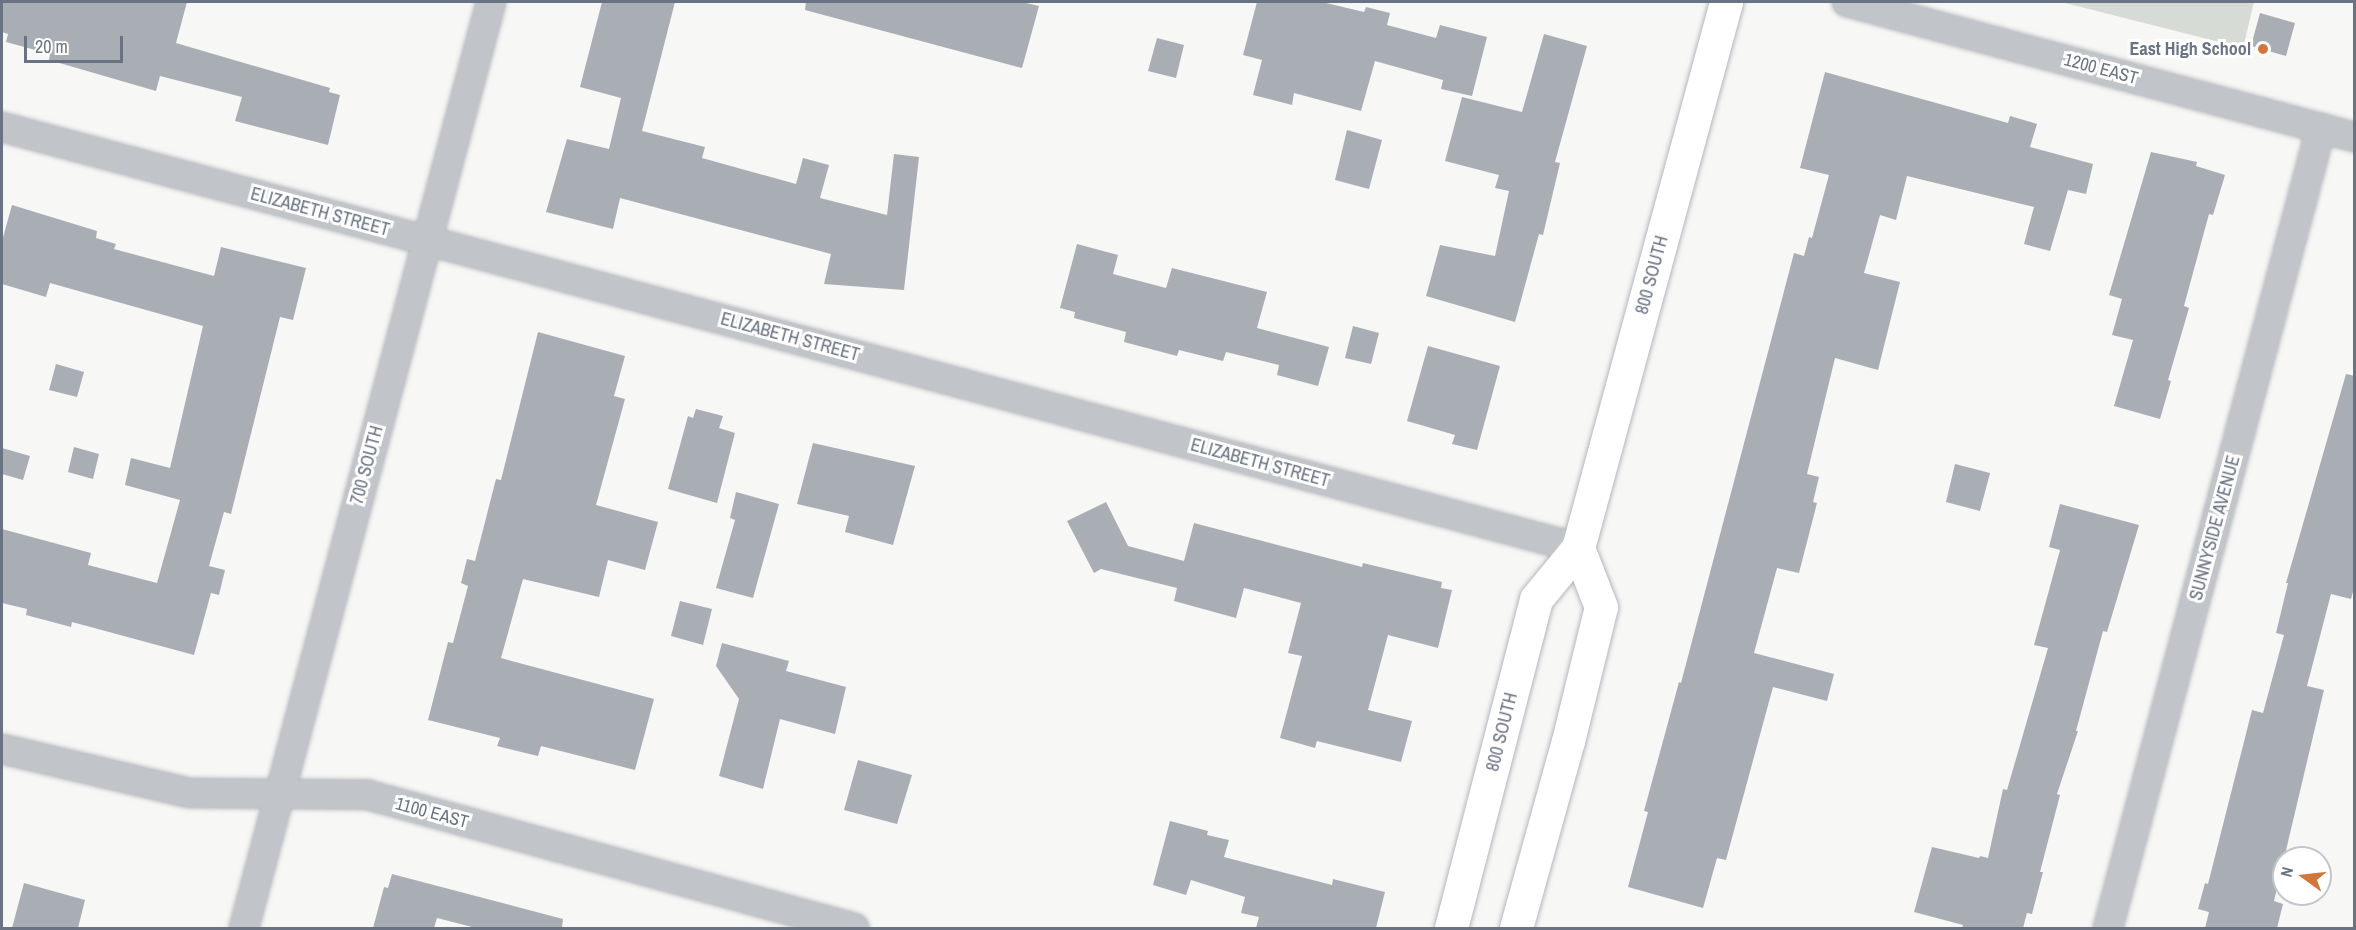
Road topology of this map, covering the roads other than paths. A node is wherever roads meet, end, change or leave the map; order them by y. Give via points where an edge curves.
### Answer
1 (491, 2) edge
2 (1726, 2) edge
3 (1847, 2) edge
4 (2, 127) edge
5 (2321, 128) junction
6 (2355, 137) edge
7 (427, 241) junction
8 (1578, 548) junction
9 (2, 748) edge
10 (279, 795) junction
11 (244, 928) edge
12 (854, 928) edge
13 (1451, 928) edge
14 (1516, 928) edge
15 (2108, 928) edge

1 - 7 street, 700 SOUTH
2 - 8 main road, 800 SOUTH
3 - 5 street, 1200 EAST
4 - 7 street, ELIZABETH STREET
5 - 6 street, 1200 EAST
5 - 15 street, SUNNYSIDE AVENUE
7 - 8 street, ELIZABETH STREET
7 - 10 street, 700 SOUTH
8 - 13 main road, 800 SOUTH via 1536,599
8 - 14 main road via 1601,608
9 - 10 street, 1100 EAST via 190,793
10 - 11 street, 700 SOUTH
10 - 12 street, 1100 EAST via 368,795

